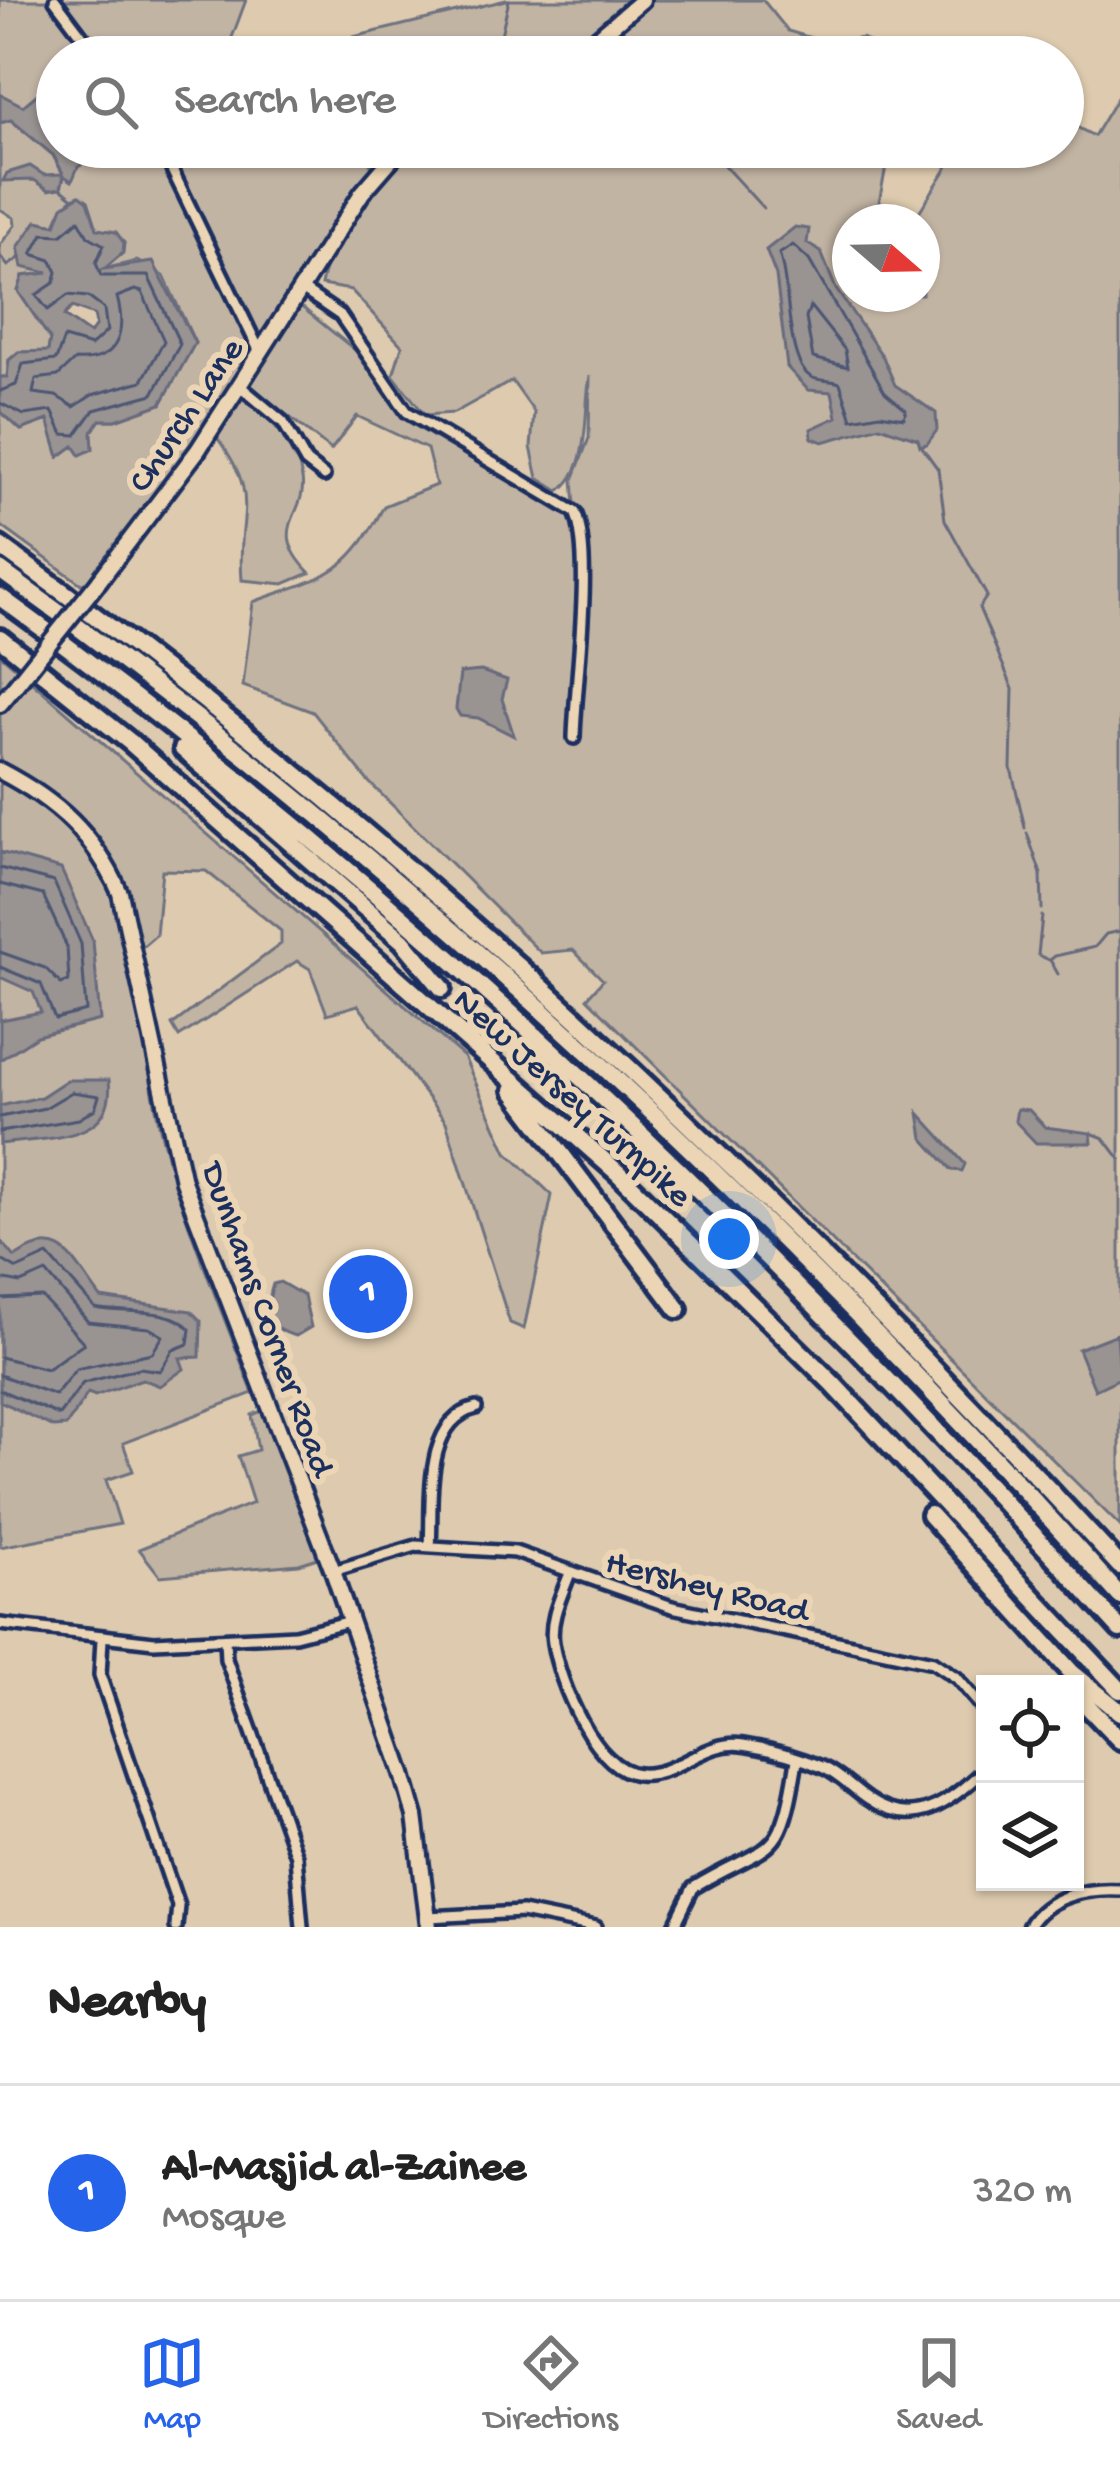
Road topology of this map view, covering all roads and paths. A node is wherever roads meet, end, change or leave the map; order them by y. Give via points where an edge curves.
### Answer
1 (56, 0) edge
2 (642, 0) edge
3 (83, 36) edge
4 (600, 36) edge
5 (171, 168) edge
6 (382, 168) edge
7 (302, 289) junction
8 (261, 354) junction
9 (240, 386) junction
10 (324, 476) dead end
11 (0, 546) edge
12 (0, 570) edge
13 (0, 597) edge
14 (0, 638) edge
15 (90, 663) junction
16 (0, 704) edge
17 (574, 738) dead end
18 (3, 772) edge
19 (442, 988) dead end
20 (484, 1058) junction
21 (678, 1309) dead end
22 (476, 1408) dead end
23 (430, 1547) junction
24 (1120, 1566) edge
25 (333, 1571) junction
26 (570, 1573) junction
27 (1120, 1596) edge
28 (350, 1621) junction
29 (0, 1624) edge
30 (1120, 1629) edge
31 (102, 1639) junction
32 (225, 1639) junction
33 (1060, 1675) edge
34 (976, 1700) edge
35 (1084, 1702) edge
36 (1116, 1702) edge
37 (1120, 1740) edge
38 (797, 1760) junction
39 (976, 1776) edge
40 (1120, 1890) edge
41 (428, 1922) edge
42 (575, 1924) edge
43 (176, 1927) edge
44 (302, 1927) edge
45 (596, 1927) edge
46 (674, 1927) edge
47 (1028, 1927) edge

1 - 3 street
2 - 4 street
5 - 8 street
6 - 7 street, Church Lane
7 - 8 street, Church Lane
7 - 17 street via 340,315 407,412 575,512 581,592
8 - 9 street, Church Lane
9 - 10 street via 283,422
9 - 16 street, Church Lane, bridge
11 - 24 highway, New Jersey Turnpike via 258,742 538,984 862,1296
12 - 27 highway, New Jersey Turnpike via 248,760 560,1031 879,1340
13 - 15 highway, New Jersey Turnpike
14 - 20 highway, New Jersey Turnpike via 130,742
15 - 19 highway via 403,940
15 - 30 highway, New Jersey Turnpike via 320,848 579,1078 935,1428
18 - 25 street, Dunhams Corner Road via 74,819 120,893 183,1181
20 - 21 highway
20 - 36 highway, New Jersey Turnpike via 550,1108 915,1469
22 - 23 street via 455,1417 440,1441
23 - 25 street, Hershey Road
23 - 26 street, Hershey Road via 515,1552
25 - 28 street, Dunhams Corner Road
26 - 34 street, Hershey Road via 672,1607 933,1662
26 - 38 street via 553,1642 594,1744 614,1766 653,1772 725,1744
28 - 32 street via 295,1635
28 - 41 street, Dunhams Corner Road via 415,1816
29 - 31 street
31 - 32 street
31 - 43 street via 100,1676 178,1904
32 - 44 street via 296,1856
33 - 36 highway via 930,1515
35 - 37 highway
38 - 39 street via 904,1816 937,1809
38 - 46 street via 778,1837 744,1865 692,1888
40 - 47 street via 1045,1906
41 - 42 street via 522,1912
42 - 45 street

